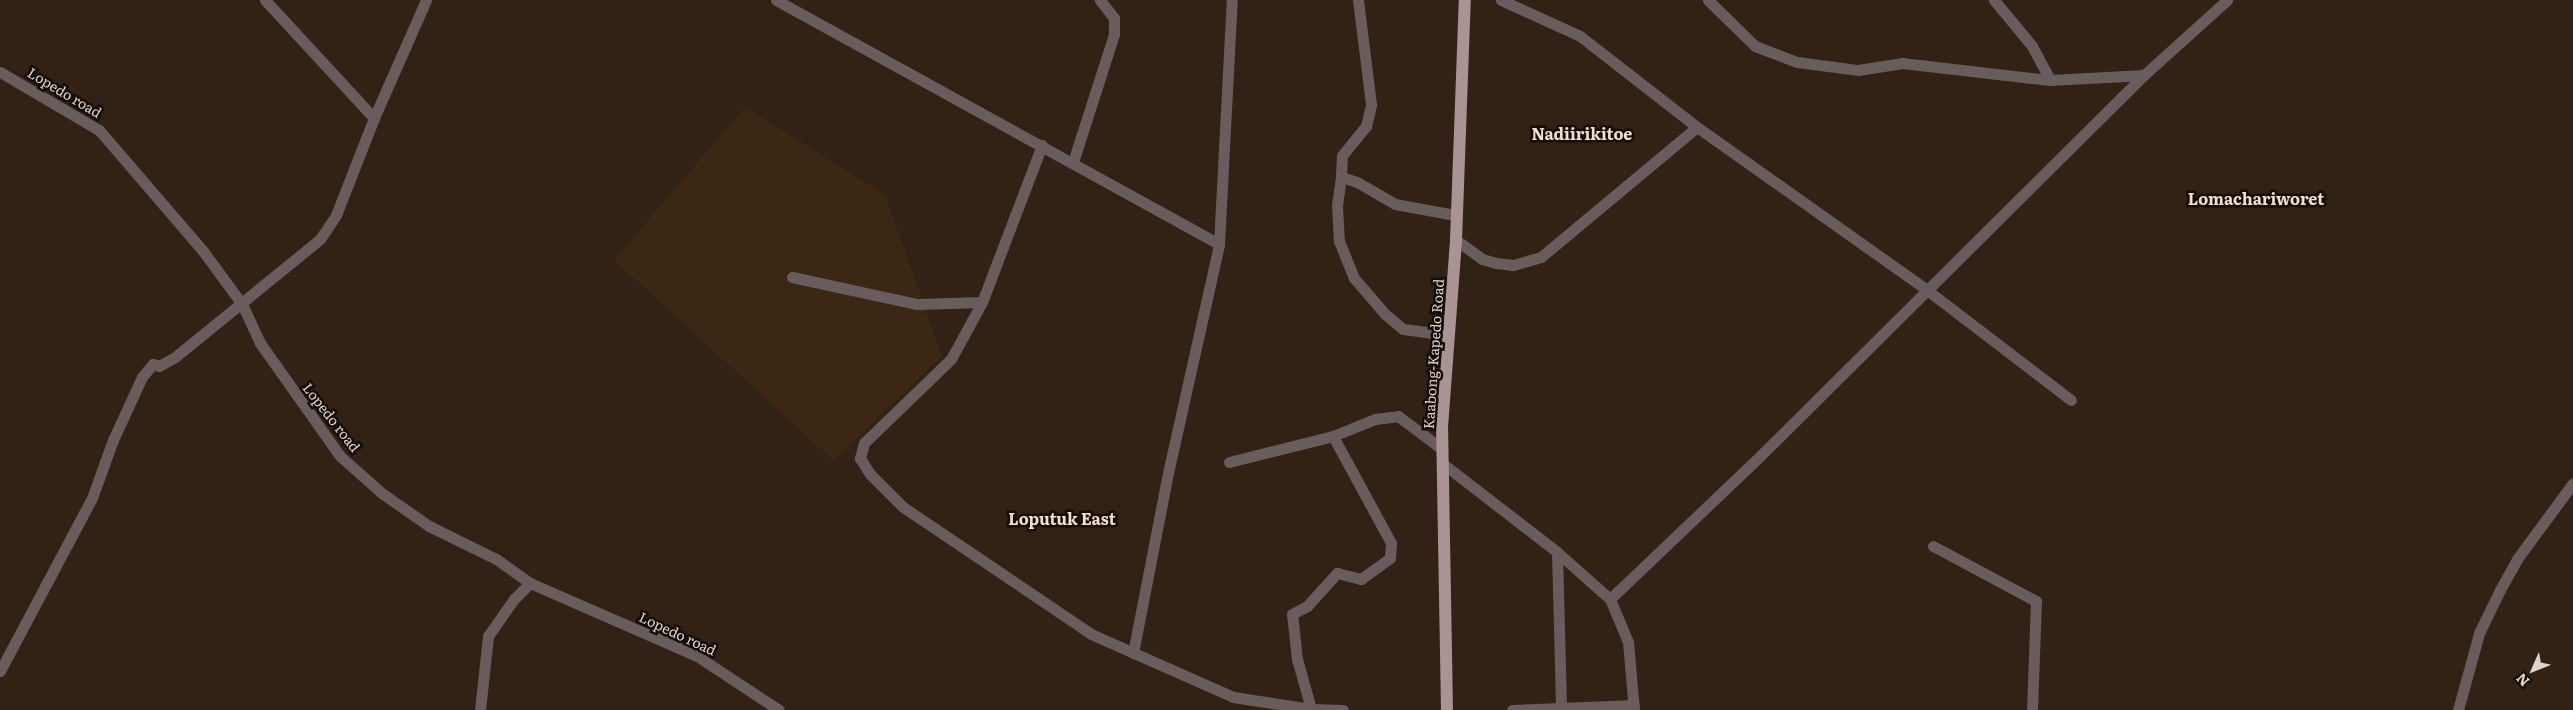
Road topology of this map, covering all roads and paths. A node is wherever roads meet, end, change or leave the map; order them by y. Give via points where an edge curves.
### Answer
1 (265, 0) edge
2 (426, 0) edge
3 (776, 0) edge
4 (1100, 0) edge
5 (1232, 0) edge
6 (1358, 0) edge
7 (1465, 0) edge
8 (1501, 0) edge
9 (1708, 0) edge
10 (1994, 0) edge
11 (2227, 0) edge
12 (795, 4) edge
13 (0, 72) edge
14 (2144, 75) junction
15 (2050, 80) junction
16 (374, 118) junction
17 (1697, 127) junction
18 (1042, 145) junction
19 (1073, 162) junction
20 (1341, 177) junction
21 (1455, 215) junction
22 (1456, 240) junction
23 (1219, 244) junction
24 (792, 277) dead end
25 (1927, 290) junction
26 (982, 302) junction
27 (242, 304) junction
28 (1449, 336) junction
29 (2071, 400) dead end
30 (1333, 436) junction
31 (1442, 449) junction
32 (1229, 462) dead end
33 (1442, 463) junction
34 (2573, 484) edge
35 (1933, 546) dead end
36 (1557, 552) junction
37 (530, 583) junction
38 (1610, 599) junction
39 (1133, 652) junction
40 (0, 671) edge
41 (1634, 707) edge
42 (1310, 709) edge
43 (1561, 709) edge
44 (480, 710) edge
45 (780, 710) edge
46 (1343, 710) edge
47 (1447, 710) edge
48 (1512, 710) edge
49 (2032, 710) edge
50 (2458, 710) edge

1 - 16 street
2 - 16 street
3 - 12 street
4 - 19 street via 1114,18 1114,34
5 - 23 street
6 - 20 street via 1371,105 1366,126 1342,156
7 - 21 main road, Kaabong-Kapedo Road
8 - 17 street via 1580,36
9 - 15 street via 1755,46 1797,62 1858,70 1902,62
10 - 15 street via 2032,46
11 - 14 street
12 - 18 street
13 - 27 street, Lopedo road via 99,130 203,251
14 - 15 street
14 - 25 street
16 - 27 street via 336,215 320,239
17 - 22 street via 1541,257 1513,265 1496,263 1482,259
17 - 25 street
18 - 19 street
18 - 26 street
19 - 23 street
20 - 21 street via 1357,182 1395,204
20 - 28 street via 1337,205 1339,241 1354,278 1385,314 1403,329
21 - 22 main road, Kaabong-Kapedo Road
22 - 28 main road, Kaabong-Kapedo Road
23 - 39 street
24 - 26 street via 917,304
25 - 29 street
25 - 38 street
26 - 39 street via 950,359 864,443 860,458 870,474 904,507 1091,634
27 - 37 street, Lopedo road via 260,343 340,456 383,494 429,526 496,559
27 - 40 street via 175,357 159,366 153,364 142,377 113,440 92,498
28 - 31 main road, Kaabong-Kapedo Road
30 - 31 street via 1375,419 1398,416
30 - 32 street
30 - 42 street via 1390,543 1390,558 1361,579 1337,573 1307,606 1292,614 1297,659
31 - 33 main road, Kaabong-Kapedo Road
33 - 36 street
33 - 47 main road, Kaabong-Kapedo Road
34 - 50 street via 2518,559 2500,590 2479,634
35 - 49 street via 2036,601
36 - 38 street
36 - 43 street
37 - 44 street via 514,599 488,636
37 - 45 street, Lopedo road via 697,656
38 - 41 street via 1628,642
39 - 42 street via 1233,697
41 - 43 street
42 - 46 street
43 - 48 street

